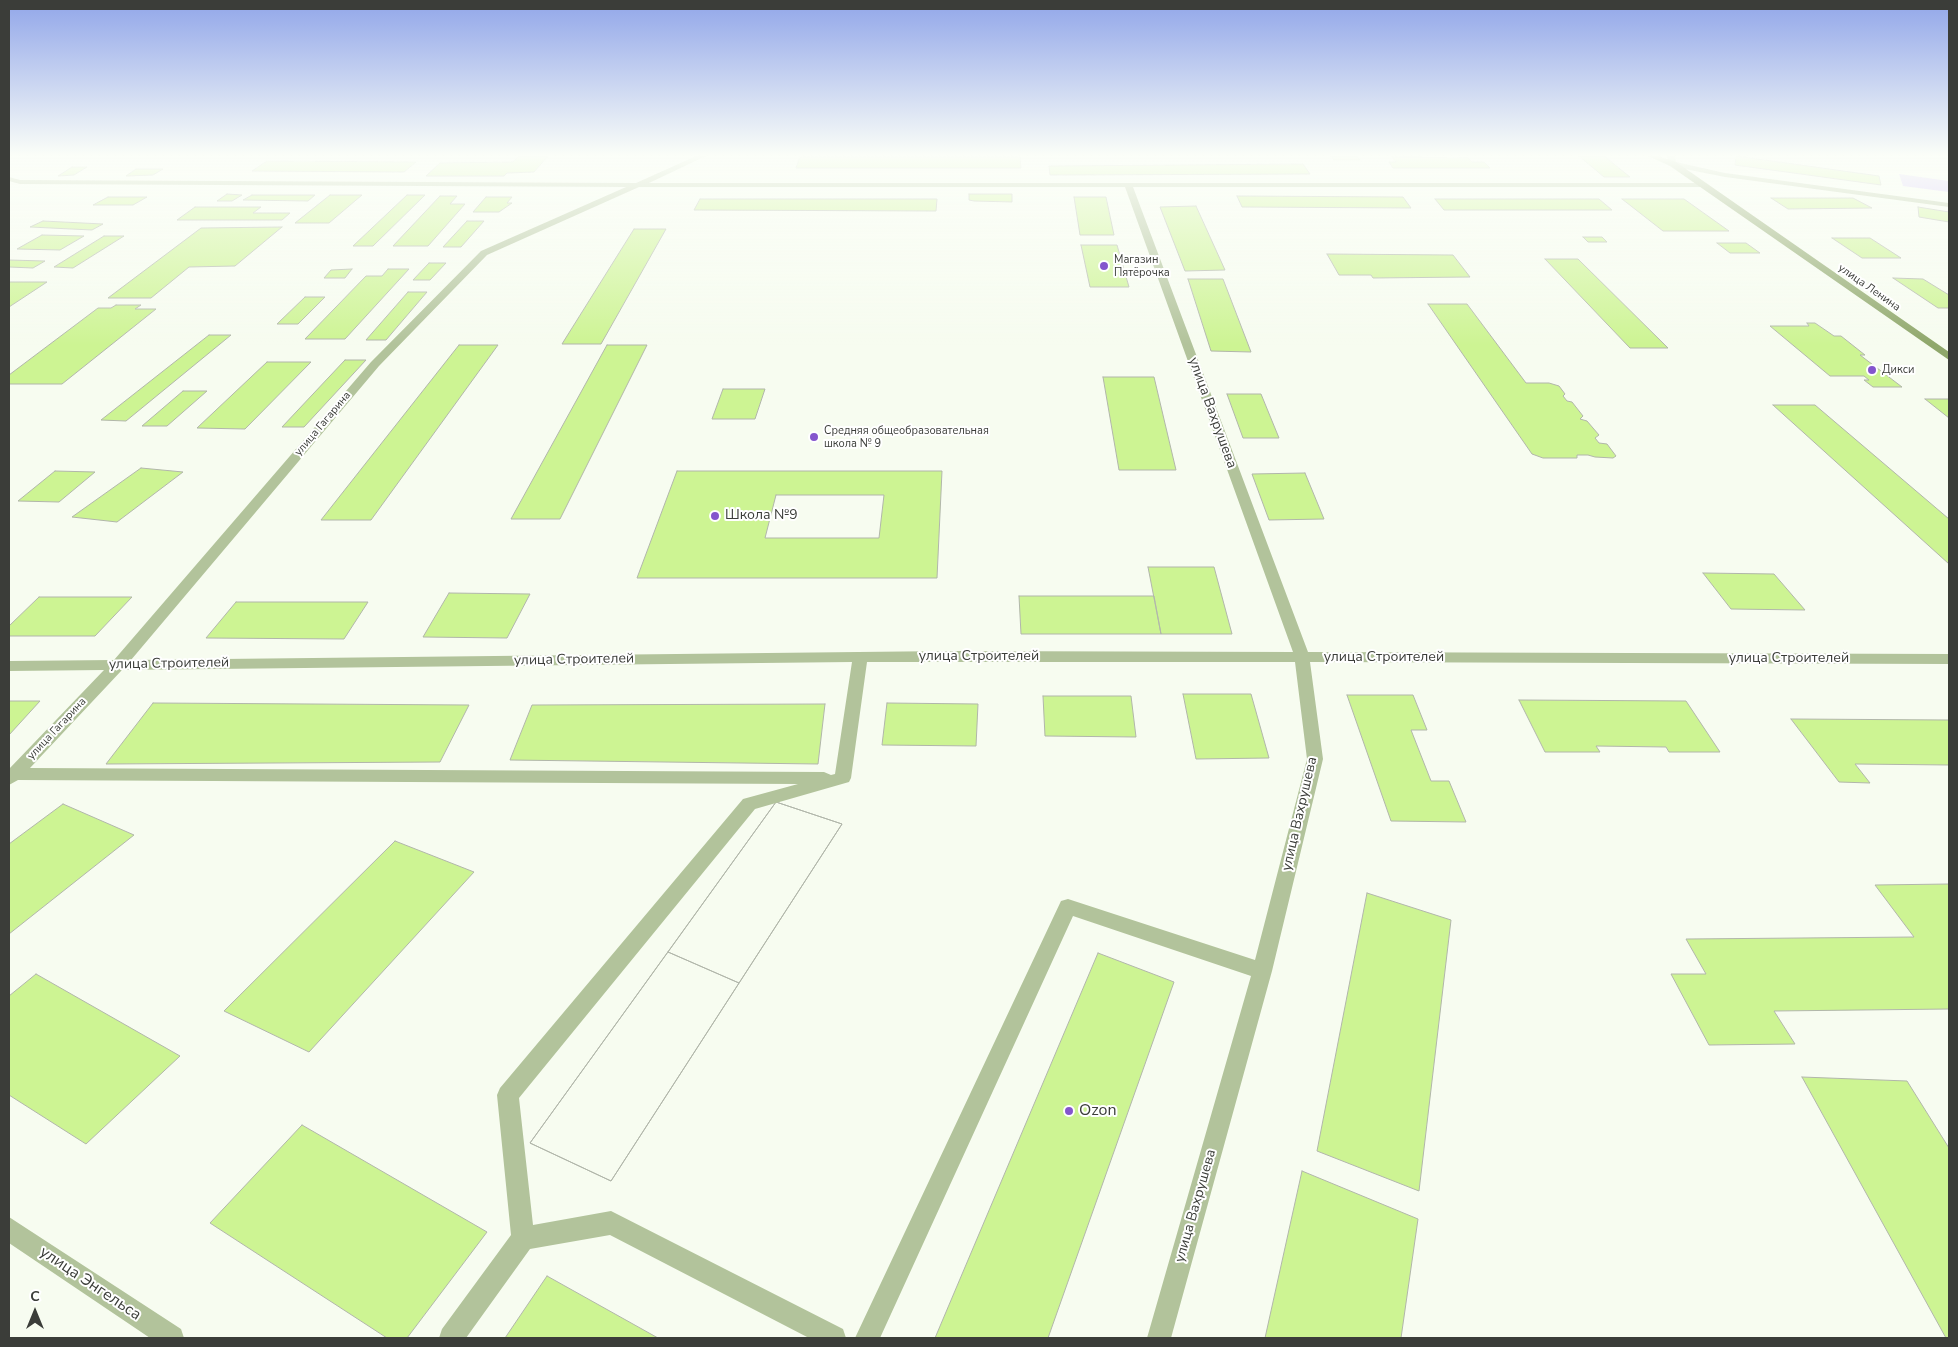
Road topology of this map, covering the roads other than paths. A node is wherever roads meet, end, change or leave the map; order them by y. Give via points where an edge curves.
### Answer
1 (558, 219) edge
2 (1140, 219) edge
3 (1751, 219) edge
4 (1949, 357) edge
5 (860, 657) junction
6 (1302, 657) junction
7 (1949, 659) edge
8 (118, 665) junction
9 (9, 666) edge
10 (11, 777) edge
11 (843, 778) junction
12 (1262, 971) junction
13 (9, 1229) edge
14 (523, 1238) junction
15 (172, 1338) edge
16 (451, 1338) edge
17 (834, 1338) edge
18 (866, 1338) edge
19 (1159, 1338) edge

1 - 8 street, улица Гагарина via 484,252 375,364
2 - 6 street, улица Вахрушева
3 - 4 main road, улица Ленина
5 - 6 street, улица Строителей
5 - 8 street, улица Строителей
5 - 11 street
6 - 7 street, улица Строителей
6 - 12 street, улица Вахрушева via 1315,759
8 - 9 street, улица Строителей
8 - 10 street, улица Гагарина
10 - 11 street
11 - 14 street via 749,804 508,1095
12 - 18 street via 1068,907
12 - 19 street, улица Вахрушева
13 - 15 street, улица Энгельса
14 - 16 street
14 - 17 street via 611,1222

